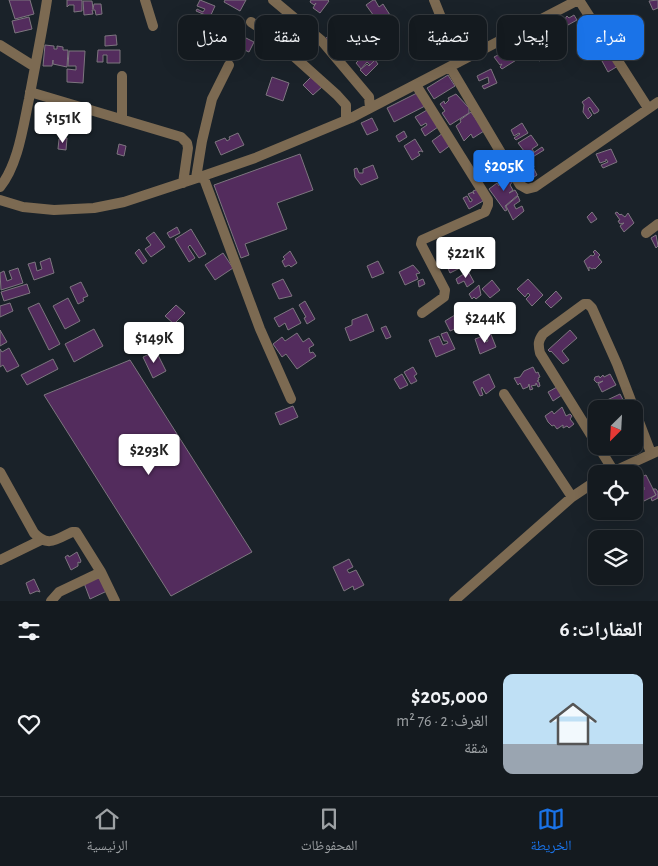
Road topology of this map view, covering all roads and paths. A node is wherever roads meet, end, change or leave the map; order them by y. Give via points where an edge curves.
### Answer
1 (46, 0) edge
2 (146, 0) edge
3 (273, 0) edge
4 (434, 0) edge
5 (578, 0) edge
6 (251, 22) dead end
7 (153, 26) dead end
8 (0, 45) edge
9 (455, 64) junction
10 (229, 65) dead end
11 (35, 67) junction
12 (122, 76) dead end
13 (416, 85) junction
14 (30, 92) junction
15 (658, 102) edge
16 (370, 108) junction
17 (648, 108) junction
18 (122, 119) junction
19 (346, 120) junction
20 (199, 177) junction
21 (183, 183) junction
22 (0, 187) edge
23 (0, 200) edge
24 (658, 224) edge
25 (646, 233) dead end
26 (422, 313) dead end
27 (504, 394) dead end
28 (292, 399) dead end
29 (632, 400) edge
30 (643, 424) edge
31 (588, 430) edge
32 (655, 452) edge
33 (626, 465) edge
34 (0, 472) edge
35 (588, 486) edge
36 (572, 497) junction
37 (40, 540) junction
38 (0, 560) edge
39 (101, 572) junction
40 (51, 601) edge
41 (116, 601) edge
42 (454, 601) edge

1 - 11 street
2 - 7 street
3 - 16 street via 321,40 369,97
4 - 9 street
5 - 9 street
5 - 17 street
6 - 19 street via 270,35 346,105
8 - 11 street
9 - 13 street
9 - 17 street via 520,184 527,188 535,187
10 - 20 street via 212,99 202,141
11 - 14 street
12 - 18 street
13 - 16 street
13 - 26 street via 488,200 485,212 422,240 421,244 445,290 444,297
14 - 18 street
14 - 22 street via 12,166
15 - 17 street
16 - 19 street
18 - 21 street via 182,137 187,142
19 - 20 street via 255,158
20 - 21 street
20 - 28 street
21 - 23 street via 94,208 54,210 23,207
24 - 25 street
27 - 36 street
29 - 31 street via 591,306 584,304 543,334 538,345
30 - 32 street
32 - 33 street
34 - 37 street
35 - 36 street
36 - 42 street
37 - 38 street
37 - 39 street via 47,542 76,532
39 - 40 street via 59,592
39 - 41 street

